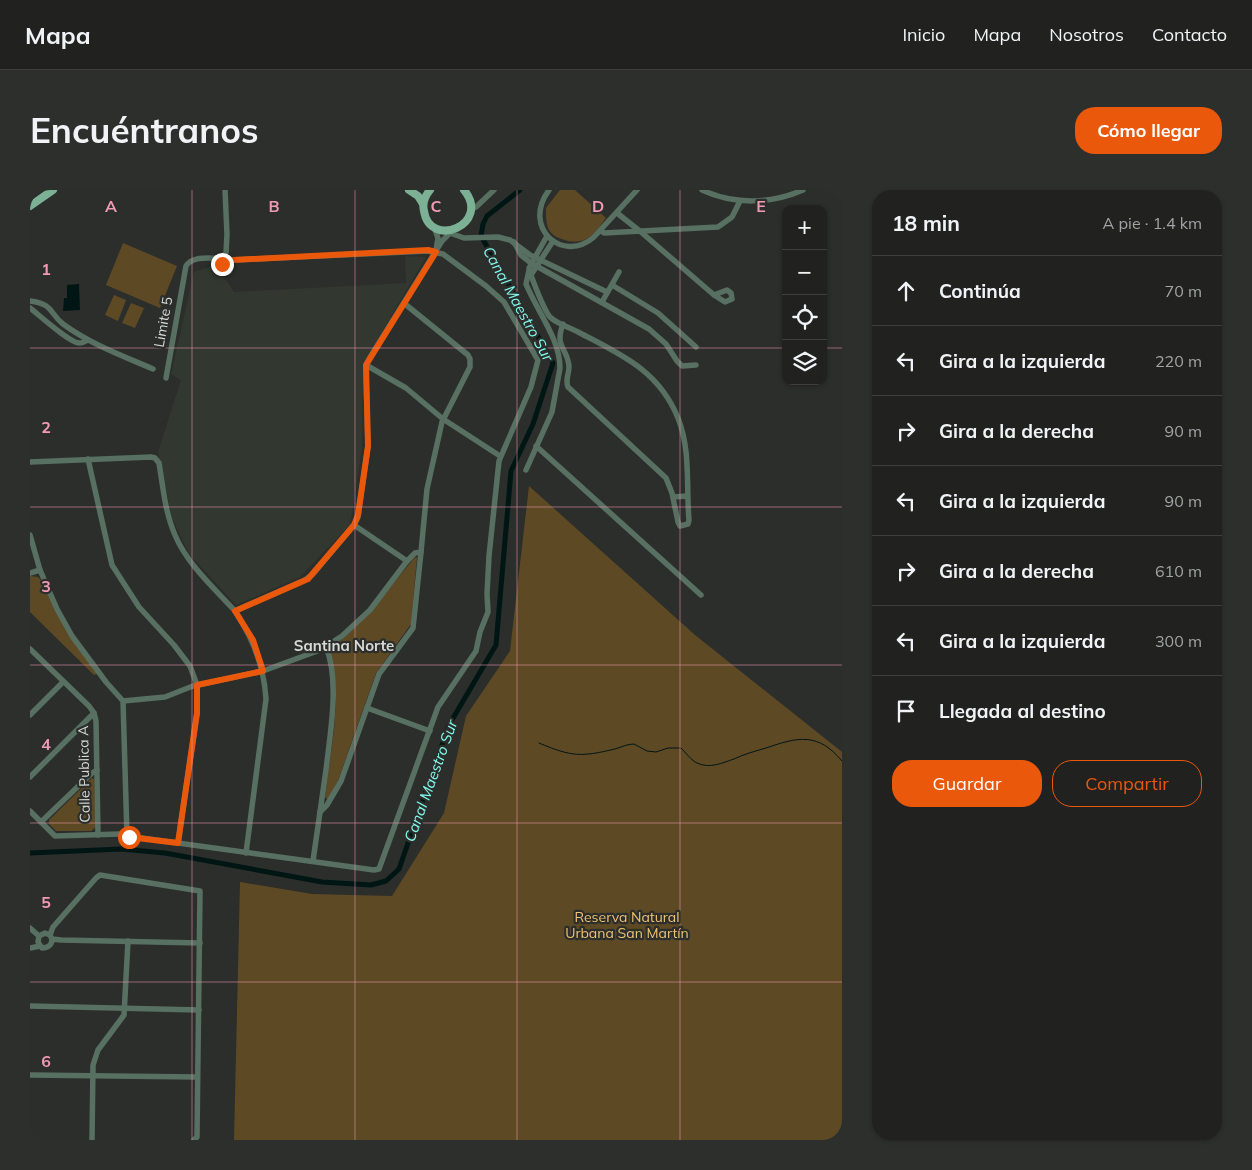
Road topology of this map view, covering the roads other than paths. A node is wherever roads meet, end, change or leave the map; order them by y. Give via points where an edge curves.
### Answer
1 (53, 190) edge
2 (225, 190) edge
3 (409, 190) edge
4 (430, 190) edge
5 (464, 190) edge
6 (494, 190) edge
7 (549, 190) edge
8 (637, 190) edge
9 (702, 190) edge
10 (803, 190) edge
11 (740, 201) junction
12 (423, 204) junction
13 (30, 206) edge
14 (471, 208) junction
15 (617, 213) junction
16 (434, 227) junction
17 (451, 231) junction
18 (601, 231) junction
19 (641, 232) junction
20 (547, 236) junction
21 (441, 239) junction
22 (553, 241) junction
23 (436, 252) junction
24 (542, 260) junction
25 (534, 262) junction
26 (228, 263) dead end
27 (619, 272) dead end
28 (530, 273) junction
29 (612, 285) junction
30 (607, 292) junction
31 (714, 295) dead end
32 (30, 301) edge
33 (602, 302) junction
34 (405, 304) junction
35 (30, 308) edge
36 (563, 324) junction
37 (88, 340) junction
38 (696, 347) dead end
39 (366, 365) junction
40 (696, 365) dead end
41 (153, 369) dead end
42 (166, 378) dead end
43 (443, 419) junction
44 (536, 446) junction
45 (500, 456) junction
46 (88, 459) junction
47 (30, 462) edge
48 (526, 470) dead end
49 (687, 496) junction
50 (673, 497) junction
51 (354, 525) junction
52 (30, 535) edge
53 (421, 552) junction
54 (407, 561) junction
55 (40, 570) junction
56 (30, 572) edge
57 (702, 595) dead end
58 (235, 611) junction
59 (326, 648) junction
60 (31, 651) edge
61 (263, 671) junction
62 (63, 682) junction
63 (197, 685) junction
64 (123, 701) junction
65 (367, 708) junction
66 (94, 713) junction
67 (30, 715) edge
68 (430, 730) junction
69 (97, 770) junction
70 (30, 777) edge
71 (30, 811) edge
72 (320, 812) junction
73 (41, 822) junction
74 (120, 834) dead end
75 (98, 835) junction
76 (178, 843) junction
77 (246, 853) junction
78 (312, 861) junction
79 (30, 928) edge
80 (39, 936) junction
81 (51, 937) junction
82 (128, 941) junction
83 (200, 943) junction
84 (40, 946) junction
85 (30, 948) edge
86 (30, 1006) edge
87 (126, 1008) junction
88 (199, 1010) junction
89 (30, 1075) edge
90 (93, 1075) junction
91 (197, 1077) junction
92 (92, 1140) edge
93 (194, 1140) edge

1 - 13 main road
2 - 42 street, Limite 5 via 226,253 218,259 188,262
3 - 12 main road
4 - 12 main road
5 - 14 main road
6 - 14 street
7 - 20 street via 541,202 539,218
8 - 15 street
9 - 11 street
10 - 11 street via 777,199
11 - 19 street via 732,217 718,227
12 - 16 main road via 426,218
14 - 17 main road via 466,223
15 - 18 street
15 - 19 street
16 - 17 main road
16 - 21 street
17 - 21 street
17 - 25 street via 462,237 501,237 514,242
18 - 19 street
18 - 22 street via 580,245
19 - 31 street
20 - 22 street
20 - 25 street
21 - 23 street
22 - 24 street
23 - 26 street via 233,260
23 - 34 street
23 - 45 street via 464,269 504,302 538,360 531,386
24 - 25 street
24 - 30 street
25 - 28 street
25 - 33 street
27 - 29 street
28 - 36 street via 548,313
28 - 44 street via 526,284 552,335 560,362 552,412
29 - 30 street
29 - 38 street via 658,312
30 - 33 street
32 - 37 street via 48,306 61,323
33 - 40 street via 649,329 666,344 676,362 682,366
34 - 39 street
34 - 43 street via 469,356 470,367
35 - 37 street via 76,342
36 - 49 street via 626,357 660,386 678,417 684,438
36 - 50 street via 559,340 569,366 566,384 666,478
37 - 41 street
39 - 43 street via 406,388
39 - 51 street via 368,446
43 - 45 street
43 - 53 street via 428,482
44 - 48 street
44 - 57 street
45 - 68 street via 489,556 488,612 474,654 440,704
46 - 47 street
46 - 58 street via 151,457 157,460 167,513 179,545
46 - 63 street via 112,565 139,606 178,649 193,672
49 - 50 street
49 - 50 street via 690,520 683,526 678,522
51 - 54 street
51 - 58 street via 308,579
52 - 55 street
53 - 54 street
53 - 65 street via 414,626 379,674
54 - 59 street via 376,603
55 - 56 street
55 - 64 street via 72,636
58 - 61 street via 253,640
59 - 61 street
59 - 72 street via 332,679 332,710
60 - 62 street, Calle Publica A
61 - 63 street
61 - 77 street via 266,708
62 - 66 street, Calle Publica A
62 - 67 street
63 - 64 street via 165,697
63 - 76 street via 197,713
64 - 76 street via 127,834 129,837
65 - 68 street
65 - 72 street via 341,780
66 - 69 street, Calle Publica A
66 - 70 street
68 - 78 street via 379,869
69 - 73 street
69 - 75 street, Calle Publica A
71 - 73 street
72 - 78 street
73 - 75 street via 57,836
74 - 75 street
76 - 77 street
77 - 78 street
79 - 80 street
80 - 81 street via 43,933
80 - 84 street
81 - 82 street
81 - 83 street via 53,927 96,878 104,874 200,891
81 - 84 street via 47,948
82 - 83 street
82 - 87 street
83 - 88 street
84 - 85 street
86 - 87 street
87 - 88 street
87 - 90 street via 123,1018 94,1058
88 - 91 street
89 - 90 street
90 - 91 street
90 - 92 street
91 - 93 street via 197,1137

